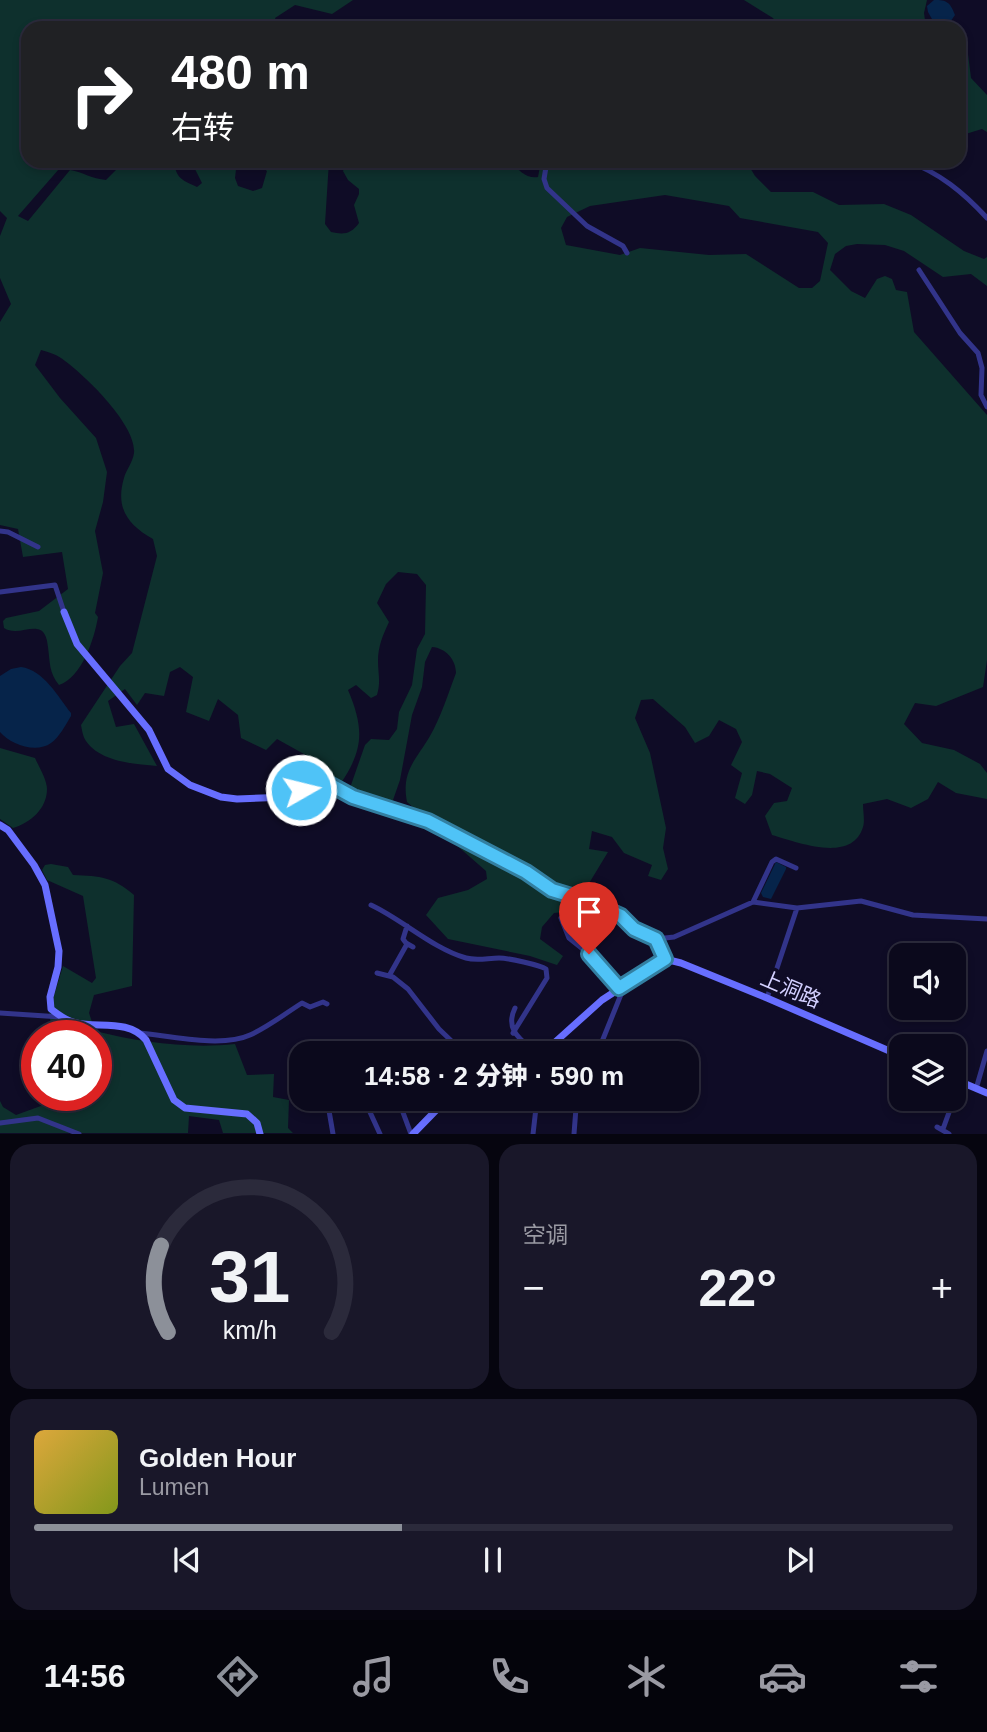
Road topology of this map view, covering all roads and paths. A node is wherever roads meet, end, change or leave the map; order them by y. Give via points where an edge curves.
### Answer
1 (546, 168) edge
2 (924, 168) edge
3 (987, 218) edge
4 (627, 253) dead end
5 (919, 270) dead end
6 (987, 407) edge
7 (0, 531) edge
8 (38, 547) dead end
9 (0, 592) edge
10 (64, 612) joint
11 (0, 825) edge
12 (796, 868) dead end
13 (753, 902) junction
14 (371, 905) dead end
15 (797, 908) junction
16 (561, 918) dead end
17 (987, 919) edge
18 (407, 926) junction
19 (656, 939) junction
20 (665, 959) junction
21 (377, 973) dead end
22 (389, 976) junction
23 (622, 986) junction
24 (767, 998) junction
25 (327, 1004) dead end
26 (515, 1008) dead end
27 (0, 1013) edge
28 (61, 1017) junction
29 (140, 1032) junction
30 (513, 1032) junction
31 (451, 1041) edge
32 (523, 1041) edge
33 (556, 1041) edge
34 (602, 1041) edge
35 (889, 1051) edge
36 (987, 1051) edge
37 (966, 1084) edge
38 (976, 1089) junction
39 (987, 1093) edge
40 (329, 1111) edge
41 (370, 1111) edge
42 (403, 1111) edge
43 (435, 1111) edge
44 (536, 1111) edge
45 (576, 1111) edge
46 (946, 1111) edge
47 (0, 1123) edge
48 (79, 1133) edge
49 (260, 1133) edge
50 (333, 1133) edge
51 (380, 1133) edge
52 (412, 1133) edge
53 (533, 1133) edge
54 (574, 1133) edge
55 (949, 1133) edge

1 - 4 street via 547,188 587,226 623,246
2 - 3 street via 953,185
5 - 6 street via 978,353 981,395
7 - 8 street
9 - 10 street via 55,585
10 - 19 street via 77,643 149,730 168,769 190,785 237,799 289,797 316,781 331,785 353,797 428,821 552,890 621,916 634,929
11 - 28 street via 45,884 59,951 51,1009
12 - 13 street via 776,859 772,862
13 - 15 street
13 - 19 street via 674,937
14 - 18 street
15 - 17 street via 861,901 913,915
15 - 24 street
16 - 23 street via 569,938
18 - 22 street via 403,939 410,945
18 - 30 street via 467,958 506,959 546,969 547,978
19 - 20 street
20 - 23 street
20 - 24 street, 上洞路
21 - 22 street
22 - 31 street via 408,989
23 - 33 street
23 - 34 street
24 - 35 street, 上洞路
25 - 29 street via 310,1007 302,1003 249,1036 236,1039
26 - 30 street via 510,1023
27 - 28 street
28 - 29 street
29 - 49 street via 174,1100 185,1108 247,1114
30 - 32 street
36 - 38 street
37 - 38 street
38 - 39 street
40 - 50 street
41 - 51 street
42 - 52 street
43 - 52 street
44 - 53 street
45 - 54 street
46 - 55 street via 940,1128
47 - 48 street via 38,1118

